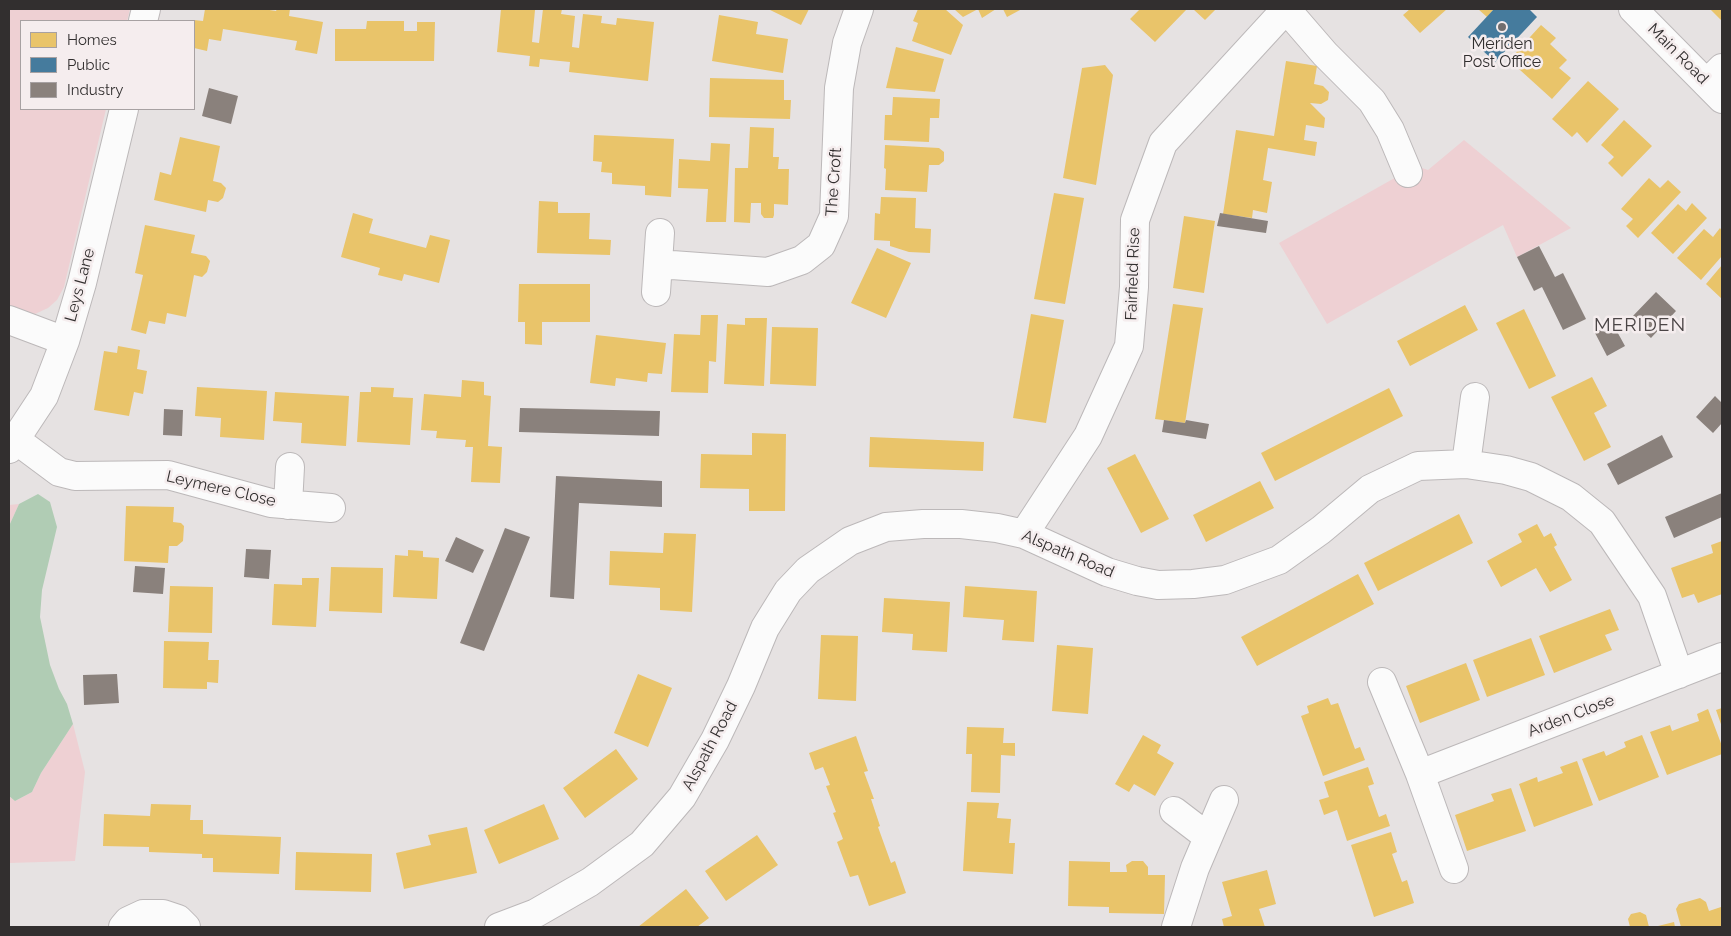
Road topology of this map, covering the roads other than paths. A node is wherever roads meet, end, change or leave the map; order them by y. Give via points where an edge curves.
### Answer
1 (859, 9) edge
2 (1287, 9) edge
3 (1633, 9) edge
4 (1717, 83) edge
5 (124, 110) edge
6 (1408, 173) dead end
7 (660, 233) dead end
8 (658, 264) junction
9 (656, 292) dead end
10 (9, 320) edge
11 (65, 341) junction
12 (1475, 397) dead end
13 (12, 445) edge
14 (1466, 464) junction
15 (290, 467) dead end
16 (288, 504) junction
17 (331, 508) dead end
18 (1024, 534) junction
19 (1722, 657) edge
20 (1679, 674) junction
21 (1382, 682) dead end
22 (1420, 774) junction
23 (1224, 800) dead end
24 (1174, 811) dead end
25 (1208, 836) junction
26 (1454, 869) dead end
27 (123, 927) edge
28 (186, 927) edge
29 (499, 927) edge
30 (1176, 927) edge

1 - 8 street, The Croft via 847,43 839,88 834,216 821,245 802,260 768,272
2 - 6 street via 1325,54 1372,100 1390,130
2 - 18 street, Fairfield Rise via 1163,143 1135,220 1129,346 1088,436
3 - 4 street, Main Road
5 - 11 street, Leys Lane
7 - 8 street
8 - 9 street
10 - 11 street
11 - 13 street, Leys Lane via 44,396
12 - 14 street
13 - 16 street, Leymere Close via 59,472 75,476 168,475 271,503
14 - 18 street, Alspath Road via 1418,466 1370,489 1279,560 1226,580 1158,585 1137,581 1107,572
14 - 20 street, Alspath Road via 1531,477 1571,497 1602,522 1652,596
15 - 16 street, Leymere Close
16 - 17 street, Leymere Close
18 - 29 street, Alspath Road via 961,524 886,527 850,541 808,570 788,591 765,628 715,740 682,797 642,844 590,882 536,913
19 - 20 street, Arden Close
20 - 22 street, Arden Close
21 - 22 street
22 - 26 street
23 - 25 street
24 - 25 street
25 - 30 street
27 - 28 street via 143,914 163,914 178,919

